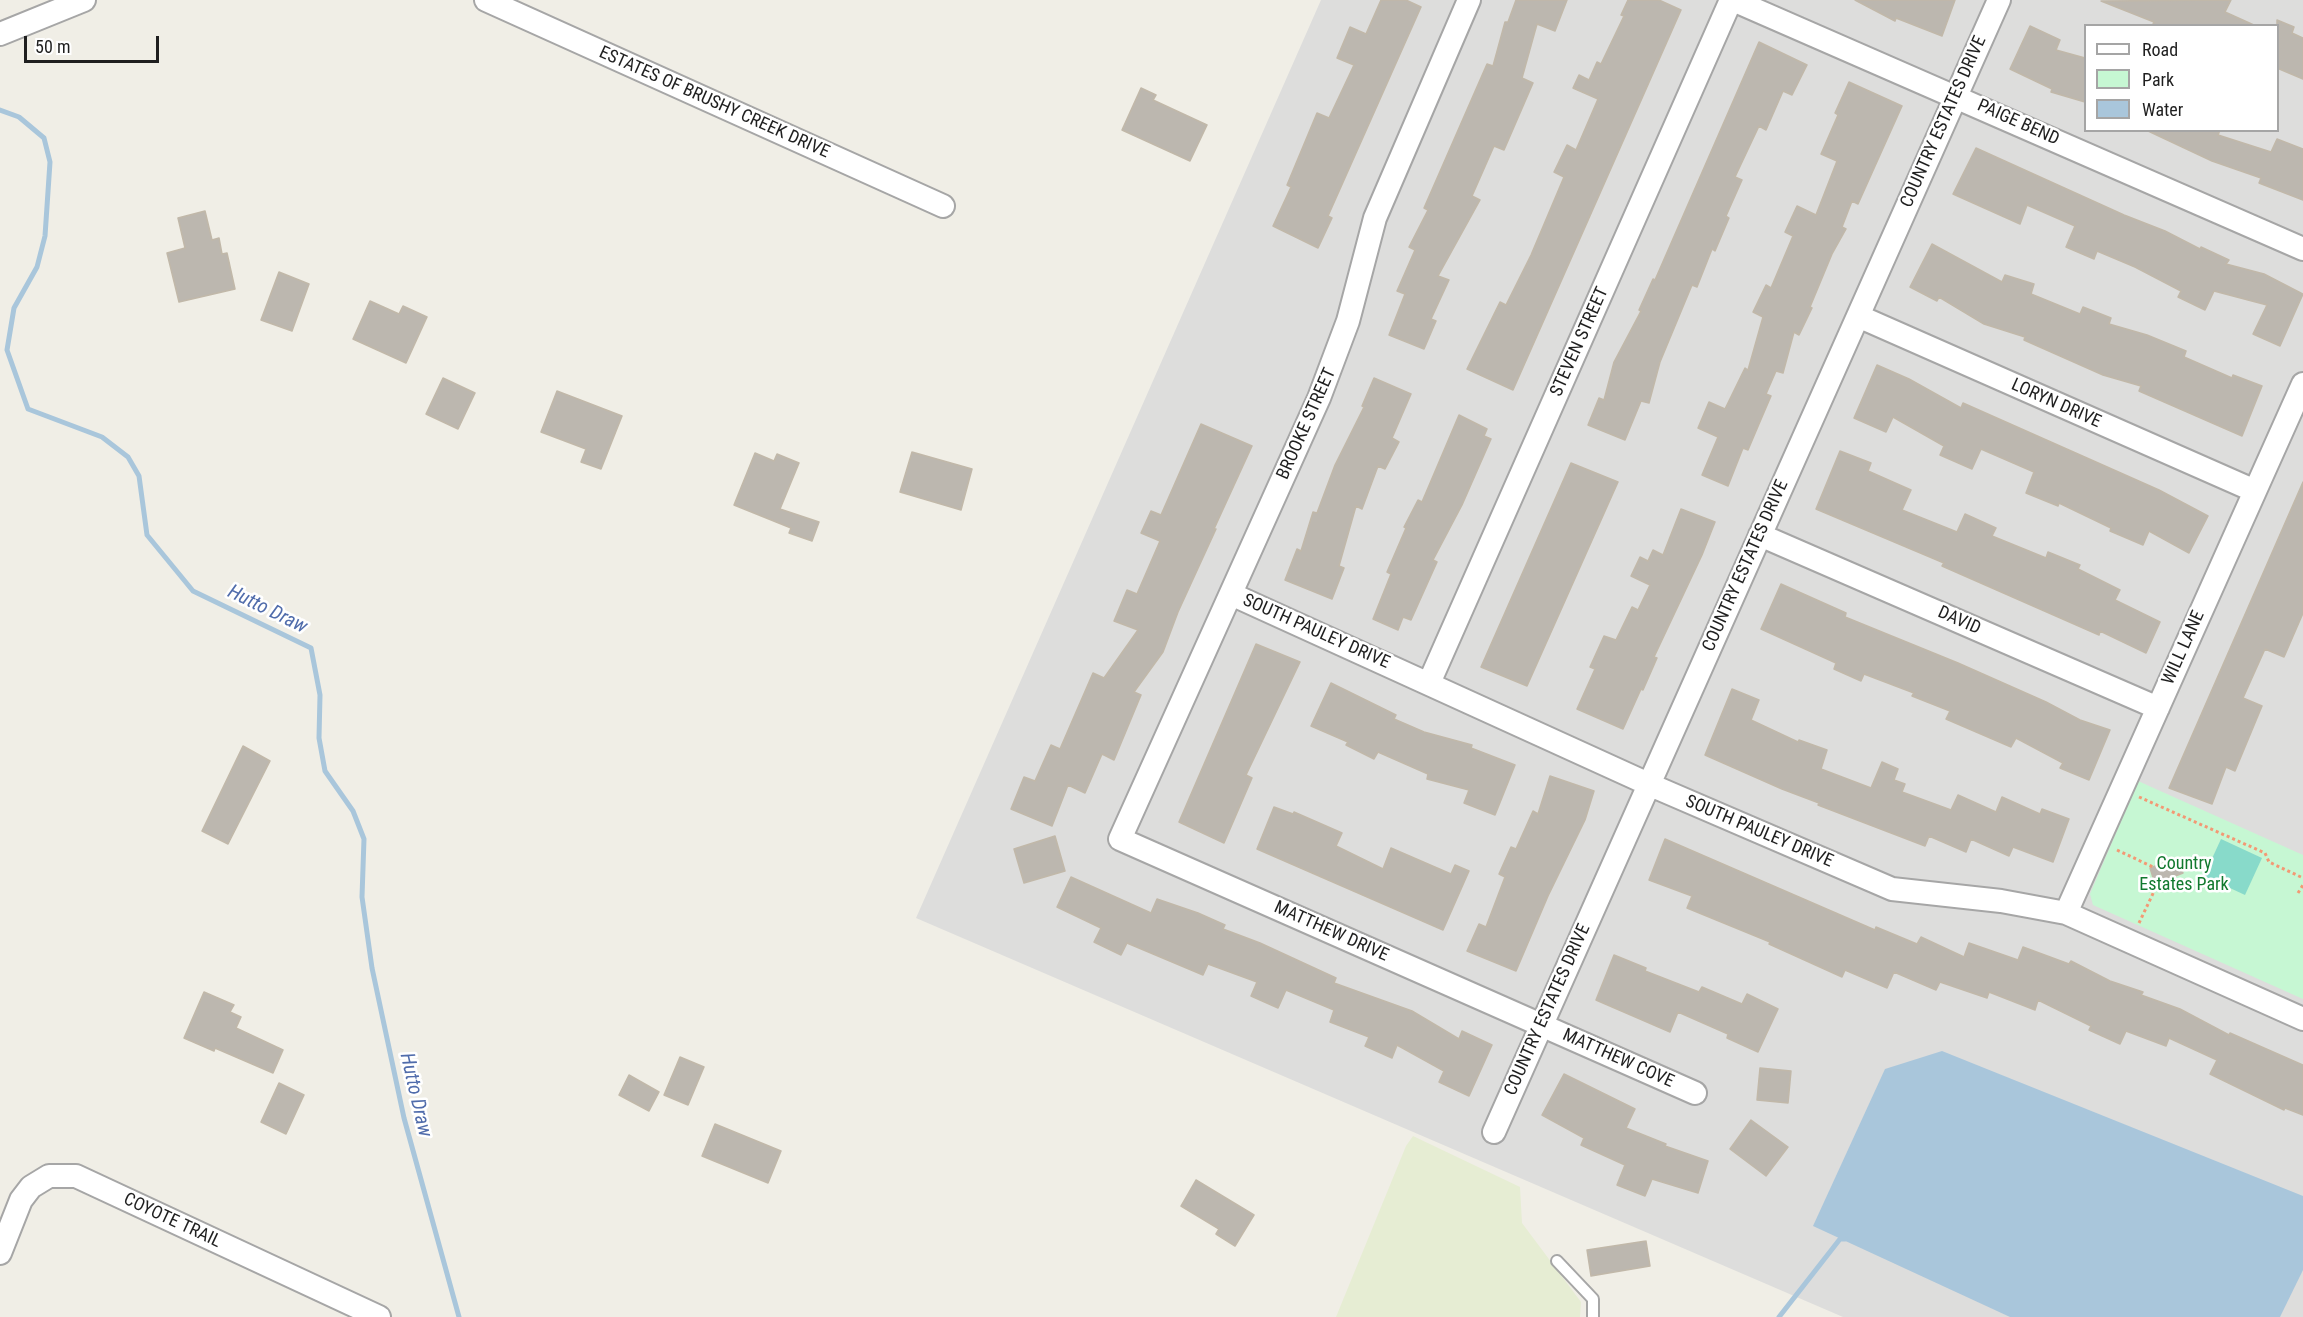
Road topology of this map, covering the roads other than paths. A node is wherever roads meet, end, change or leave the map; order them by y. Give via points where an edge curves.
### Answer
1 (84, 0) edge
2 (486, 0) edge
3 (1469, 0) edge
4 (1732, 0) edge
5 (1999, 0) edge
6 (0, 34) edge
7 (1956, 96) junction
8 (943, 206) dead end
9 (2303, 249) edge
10 (1858, 316) junction
11 (2303, 384) edge
12 (2255, 492) junction
13 (1760, 535) junction
14 (1231, 594) junction
15 (1429, 683) junction
16 (2158, 708) junction
17 (1649, 783) junction
18 (1120, 839) joint
19 (2066, 913) junction
20 (2303, 1018) edge
21 (1542, 1025) junction
22 (1695, 1093) dead end
23 (1494, 1132) dead end
24 (0, 1253) edge
25 (1557, 1261) dead end
26 (379, 1317) edge
27 (1593, 1317) edge

1 - 6 street
2 - 8 street, ESTATES OF BRUSHY CREEK DRIVE
3 - 14 street, BROOKE STREET via 1375,218 1336,356
4 - 7 street, PAIGE BEND
4 - 15 street, STEVEN STREET
5 - 7 street, COUNTRY ESTATES DRIVE
7 - 9 street, PAIGE BEND
7 - 10 street, COUNTRY ESTATES DRIVE
10 - 12 street, LORYN DRIVE
10 - 13 street, COUNTRY ESTATES DRIVE
11 - 12 street, WILL LANE
12 - 16 street, WILL LANE
13 - 16 street, DAVID
13 - 17 street, COUNTRY ESTATES DRIVE
14 - 15 street, SOUTH PAULEY DRIVE
14 - 18 street, BROOKE STREET
15 - 17 street, SOUTH PAULEY DRIVE
16 - 19 street, WILL LANE
17 - 19 street, SOUTH PAULEY DRIVE via 1892,889 2001,901
17 - 21 street, COUNTRY ESTATES DRIVE
18 - 21 street, MATTHEW DRIVE
19 - 20 street, SOUTH PAULEY DRIVE
21 - 22 street, MATTHEW COVE
21 - 23 street, COUNTRY ESTATES DRIVE
24 - 26 street, COYOTE TRAIL via 21,1200 31,1187 49,1176 76,1176
25 - 27 lane via 1593,1299

